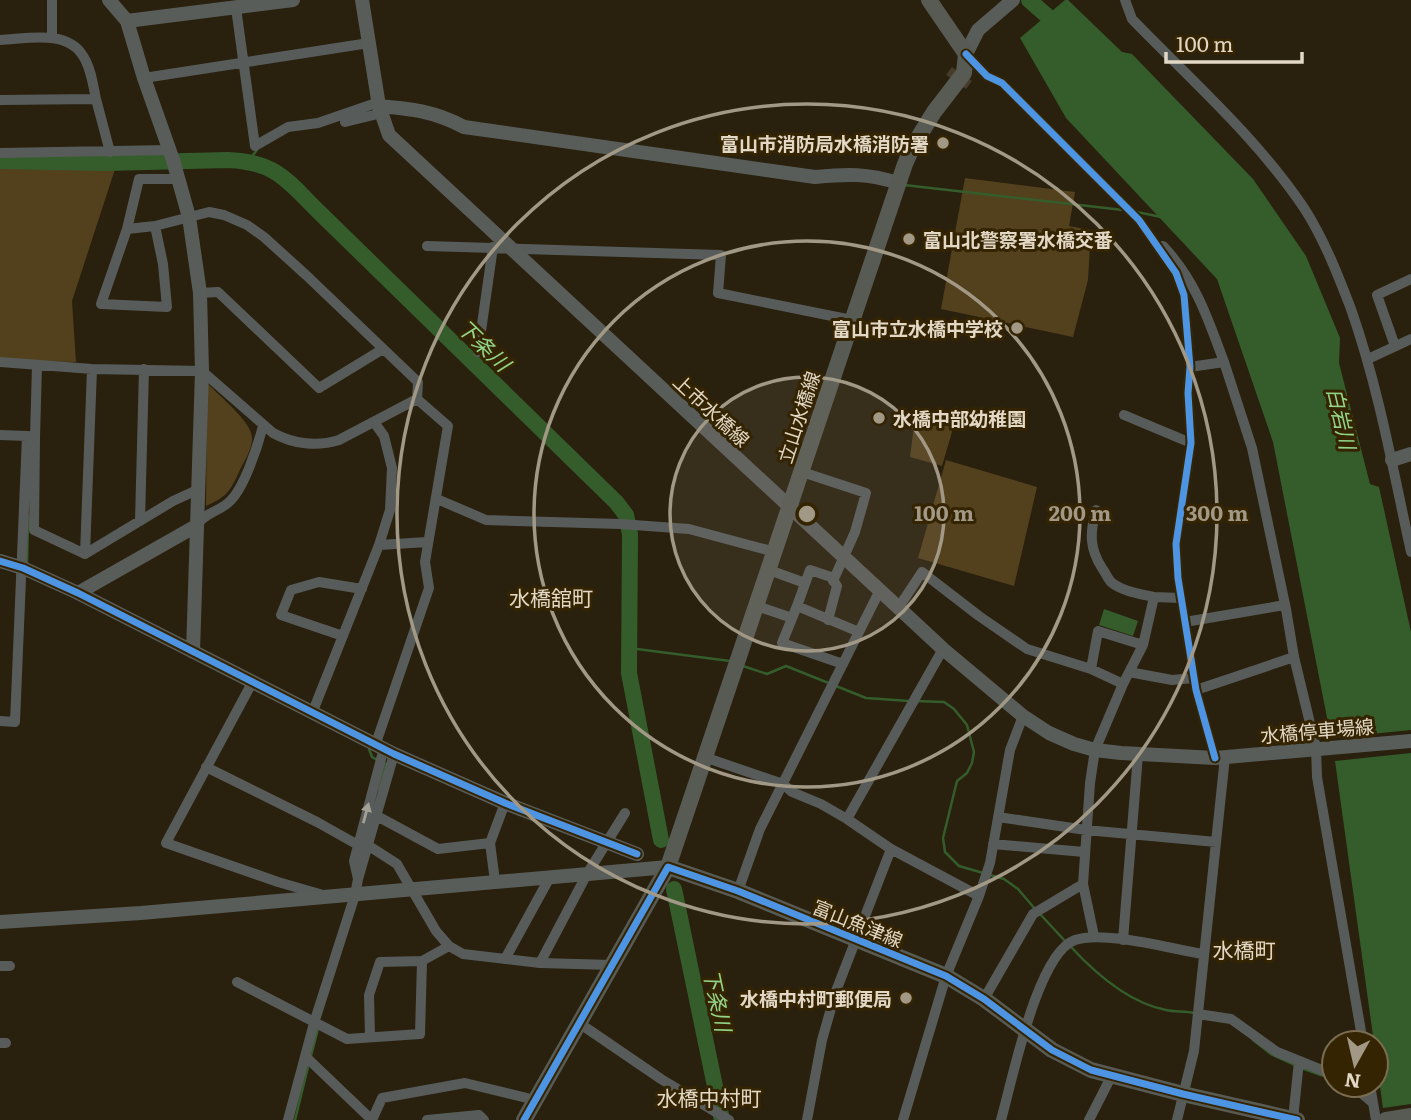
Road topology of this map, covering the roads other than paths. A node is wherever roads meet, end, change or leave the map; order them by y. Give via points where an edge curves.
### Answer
1 (52, 0) edge
2 (109, 0) edge
3 (293, 0) edge
4 (362, 0) edge
5 (929, 0) edge
6 (1013, 0) edge
7 (1125, 0) edge
8 (236, 8) junction
9 (127, 20) junction
10 (52, 37) junction
11 (0, 40) edge
12 (369, 43) junction
13 (966, 54) junction
14 (243, 63) junction
15 (144, 78) junction
16 (96, 99) junction
17 (0, 100) edge
18 (380, 107) junction
19 (345, 122) dead end
20 (0, 152) edge
21 (110, 152) junction
22 (174, 166) junction
23 (898, 183) junction
24 (189, 217) junction
25 (1139, 220) junction
26 (155, 226) junction
27 (127, 229) junction
28 (427, 246) dead end
29 (500, 247) junction
30 (1411, 279) edge
31 (200, 293) junction
32 (852, 320) junction
33 (1411, 339) edge
34 (1395, 346) junction
35 (383, 349) junction
36 (478, 352) dead end
37 (1368, 359) junction
38 (0, 362) edge
39 (1224, 362) junction
40 (37, 365) junction
41 (1190, 367) junction
42 (92, 369) junction
43 (144, 369) junction
44 (202, 371) junction
45 (417, 399) junction
46 (1124, 415) dead end
47 (374, 422) junction
48 (263, 426) junction
49 (0, 435) edge
50 (31, 436) junction
51 (1191, 443) junction
52 (1411, 454) edge
53 (1392, 460) junction
54 (802, 472) junction
55 (197, 490) junction
56 (437, 499) junction
57 (790, 507) junction
58 (1096, 510) dead end
59 (140, 521) junction
60 (196, 526) junction
61 (428, 542) junction
62 (379, 545) junction
63 (775, 552) junction
64 (1411, 552) edge
65 (85, 554) junction
66 (844, 558) junction
67 (0, 561) edge
68 (23, 568) junction
69 (769, 570) junction
70 (833, 580) junction
71 (805, 583) junction
72 (362, 589) junction
73 (880, 590) junction
74 (78, 593) junction
75 (1154, 597) junction
76 (1181, 598) junction
77 (1285, 605) junction
78 (757, 606) junction
79 (797, 606) junction
80 (899, 607) junction
81 (792, 618) junction
82 (828, 620) junction
83 (1185, 622) junction
84 (859, 632) junction
85 (343, 636) junction
86 (1143, 645) junction
87 (943, 649) junction
88 (193, 652) junction
89 (1294, 657) junction
90 (843, 664) junction
91 (1091, 669) junction
92 (1129, 671) junction
93 (1194, 678) junction
94 (253, 681) junction
95 (1123, 684) junction
96 (1196, 691) junction
97 (313, 711) junction
98 (1023, 716) junction
99 (0, 721) edge
100 (1411, 741) edge
101 (385, 748) junction
102 (1320, 748) junction
103 (1095, 750) junction
104 (1138, 755) junction
105 (1220, 757) junction
106 (707, 758) junction
107 (206, 767) junction
108 (783, 784) junction
109 (505, 803) junction
110 (625, 813) dead end
111 (377, 816) junction
112 (998, 817) junction
113 (847, 819) junction
114 (1086, 830) junction
115 (1132, 833) junction
116 (1216, 842) junction
117 (490, 843) junction
118 (608, 843) junction
119 (993, 844) junction
120 (363, 845) junction
121 (891, 849) junction
122 (1084, 852) junction
123 (637, 854) dead end
124 (668, 867) junction
125 (587, 874) junction
126 (550, 877) junction
127 (495, 881) junction
128 (1083, 884) junction
129 (411, 888) junction
130 (738, 891) junction
131 (355, 895) junction
132 (979, 896) junction
133 (330, 897) junction
134 (0, 922) edge
135 (1094, 936) junction
136 (855, 938) junction
137 (1123, 940) junction
138 (449, 946) junction
139 (1203, 954) junction
140 (505, 959) junction
141 (422, 961) junction
142 (540, 963) junction
143 (613, 965) junction
144 (946, 976) junction
145 (237, 982) dead end
146 (984, 999) junction
147 (1198, 1014) junction
148 (314, 1023) junction
149 (579, 1023) junction
150 (1361, 1029) edge
151 (1024, 1031) junction
152 (370, 1036) junction
153 (305, 1056) junction
154 (1299, 1061) junction
155 (1320, 1069) edge
156 (1111, 1077) junction
157 (1183, 1094) junction
158 (1367, 1099) edge
159 (1372, 1099) edge
160 (535, 1100) junction
161 (1373, 1104) junction
162 (1233, 1113) edge
163 (1411, 1116) edge
164 (1295, 1119) edge
165 (288, 1120) edge
166 (372, 1120) edge
167 (426, 1120) edge
168 (484, 1120) edge
169 (524, 1120) edge
170 (728, 1120) edge
171 (807, 1120) edge
172 (902, 1120) edge
173 (1001, 1120) edge
174 (1089, 1120) edge
175 (1177, 1120) edge
176 (1376, 1120) edge
177 (1387, 1120) edge

1 - 10 street
2 - 9 street
3 - 8 street
4 - 12 street, 上市水橋線
5 - 13 main road
6 - 13 street via 978,30
7 - 37 street via 1132,19 1280,174 1340,279
8 - 9 street
8 - 14 street
9 - 15 street
10 - 11 street
10 - 16 street via 83,55
12 - 14 street
12 - 18 street, 上市水橋線
13 - 23 main road, 立山水橋線 via 964,73 934,111
13 - 25 street via 986,76 1002,83
14 - 15 street
14 - 18 street via 256,146 288,127
15 - 22 street
16 - 17 street
16 - 21 street
18 - 19 street
18 - 23 street via 420,110 464,127 491,131 815,177 874,175
18 - 29 street, 上市水橋線 via 389,135
20 - 21 street
21 - 22 street
22 - 24 street
22 - 27 street via 139,179
23 - 32 main road, 立山水橋線
24 - 26 street
24 - 31 street
24 - 35 street via 209,212 247,225
25 - 39 street via 1176,260 1201,298
25 - 41 street via 1176,273 1184,295
26 - 27 street
26 - 27 street via 167,307 101,304
28 - 29 street
29 - 32 street via 721,255 718,293
29 - 36 street
29 - 57 street, 上市水橋線
30 - 34 street via 1377,295
31 - 35 street via 218,292 319,388
31 - 44 street
32 - 54 main road, 立山水橋線
33 - 34 street
34 - 37 street
35 - 45 street via 418,382
37 - 53 street
38 - 40 street
39 - 41 street
39 - 77 street via 1252,448
40 - 42 street
40 - 50 street
41 - 51 street
42 - 43 street
42 - 65 street
43 - 44 street
43 - 59 street
44 - 48 street
44 - 55 street
45 - 47 street
45 - 56 street via 448,426
46 - 51 street
47 - 48 street via 329,443 300,444
47 - 62 street via 384,436 392,468 390,510
48 - 60 street via 254,457 231,500
49 - 50 street
50 - 65 street via 34,530
50 - 68 street
51 - 76 street via 1176,544
52 - 53 street
53 - 64 street
54 - 57 main road, 立山水橋線
54 - 66 street via 866,493
55 - 59 street
55 - 60 street
56 - 61 street
56 - 63 street via 486,520 689,529
57 - 63 main road, 立山水橋線
57 - 66 street, 上市水橋線
58 - 75 street via 1091,545 1111,583
59 - 65 street
60 - 74 street
60 - 88 street
61 - 62 street
61 - 101 street via 429,588
62 - 72 street
63 - 69 main road, 立山水橋線
66 - 70 street
66 - 73 street, 上市水橋線
67 - 68 street
68 - 74 street
68 - 99 street via 15,722
69 - 71 street
69 - 78 main road, 立山水橋線
70 - 71 street via 810,570
70 - 82 street via 837,586
71 - 79 street
72 - 85 street
72 - 85 street via 319,582 291,590 281,615
73 - 80 street, 上市水橋線
73 - 84 street
74 - 88 street
75 - 76 street
75 - 86 street
76 - 83 street
77 - 83 street
77 - 89 street
78 - 81 street
78 - 106 main road, 立山水橋線
79 - 81 street
79 - 82 street
80 - 87 street, 上市水橋線
80 - 91 street via 922,572 1027,649
81 - 90 street via 782,642
82 - 84 street
83 - 93 street
84 - 90 street
85 - 97 street
86 - 91 street via 1098,631
86 - 92 street
87 - 98 street, 上市水橋線
87 - 113 street
88 - 94 street
89 - 96 street
89 - 102 street
90 - 108 street
91 - 95 street
92 - 93 street via 1172,680
92 - 95 street
93 - 96 street
94 - 97 street
94 - 107 street
95 - 103 street
96 - 105 street
97 - 101 street
98 - 103 street, 上市水橋線 via 1049,733
98 - 112 street via 1010,750
100 - 102 street, 水橋停車場線
101 - 109 street
101 - 111 street
120 -> 101 street
102 - 105 street, 水橋停車場線
102 - 150 street via 1317,777
103 - 104 street, 上市水橋線
103 - 114 street
104 - 105 street, 上市水橋線
104 - 115 street
105 - 116 street
106 - 108 street
106 - 124 main road, 立山水橋線
107 - 120 street
107 - 133 street via 166,843
108 - 113 street
108 - 130 street via 760,829
109 - 117 street
109 - 118 street
110 - 118 street
111 - 117 street via 438,849
111 - 120 street
112 - 114 street
112 - 119 street
113 - 121 street
114 - 115 street
114 - 122 street
115 - 116 street
115 - 137 street
116 - 139 street
117 - 127 street
118 - 123 street
118 - 125 street
119 - 122 street
119 - 132 street
120 - 129 street via 397,864
120 - 131 street
121 - 132 street
121 - 136 street
122 - 128 street
124 - 125 street
124 - 130 main road, 富山魚津線
124 - 143 main road
125 - 126 street
125 - 142 street
126 - 127 street
126 - 140 street
127 - 129 street
128 - 135 street
128 - 146 street via 1032,914
129 - 131 street
129 - 138 street
130 - 136 main road, 富山魚津線
131 - 133 street
131 - 148 street
132 - 144 street
133 - 134 street
135 - 137 street
135 - 151 street via 1065,945 1036,995
136 - 144 main road, 富山魚津線
136 - 171 street via 822,1040
137 - 139 street
138 - 140 street via 463,954
138 - 141 street
139 - 147 street
140 - 142 street
141 - 152 street via 380,962 369,995
141 - 152 street via 420,1034
142 - 143 street
143 - 149 main road
144 - 146 main road, 富山魚津線
144 - 172 street
145 - 148 street
146 - 151 main road, 富山魚津線
147 - 154 street via 1231,1019 1277,1052
147 - 157 street
148 - 152 street via 346,1039
148 - 153 street
149 - 160 main road
149 - 170 street
151 - 156 main road, 富山魚津線 via 1068,1059
151 - 173 street
153 - 165 street
153 - 166 street
154 - 155 street
154 - 164 street
156 - 157 main road, 富山魚津線
156 - 174 street
157 - 162 main road, 富山魚津線
157 - 175 street
158 - 161 street
159 - 161 street
160 - 166 street via 465,1083 382,1097
160 - 169 main road
161 - 176 street
162 - 164 main road, 富山魚津線
163 - 177 main road
167 - 168 street via 479,1115

